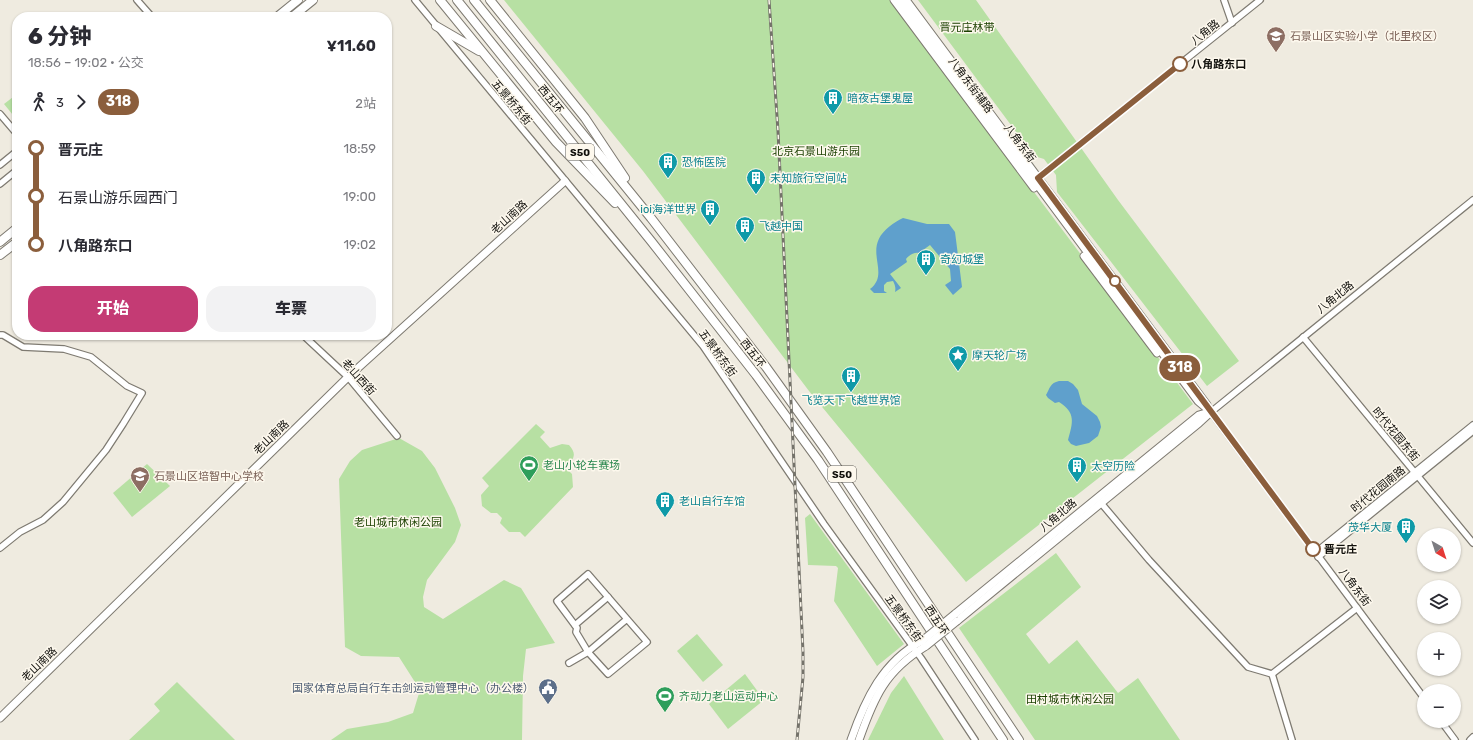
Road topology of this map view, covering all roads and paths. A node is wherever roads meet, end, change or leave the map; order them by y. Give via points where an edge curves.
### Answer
1 (137, 0) edge
2 (298, 0) edge
3 (313, 0) edge
4 (415, 0) edge
5 (440, 0) edge
6 (457, 0) edge
7 (474, 0) edge
8 (490, 0) edge
9 (894, 0) edge
10 (900, 0) edge
11 (906, 0) edge
12 (1224, 0) edge
13 (1260, 0) edge
14 (148, 12) edge
15 (283, 12) edge
16 (298, 12) edge
17 (1232, 23) junction
18 (436, 26) junction
19 (485, 54) junction
20 (0, 114) edge
21 (12, 128) edge
22 (12, 155) edge
23 (0, 165) edge
24 (12, 174) edge
25 (1034, 181) junction
26 (565, 182) junction
27 (0, 184) edge
28 (1473, 200) edge
29 (651, 218) junction
30 (12, 232) edge
31 (651, 241) junction
32 (0, 242) edge
33 (12, 246) edge
34 (0, 255) edge
35 (0, 334) edge
36 (392, 337) edge
37 (1303, 337) junction
38 (307, 340) edge
39 (389, 340) edge
40 (348, 377) junction
41 (1211, 412) junction
42 (1473, 425) edge
43 (1473, 431) edge
44 (397, 436) dead end
45 (1416, 474) junction
46 (1101, 503) junction
47 (1473, 543) edge
48 (0, 548) edge
49 (1317, 555) junction
50 (608, 597) junction
51 (1357, 608) junction
52 (956, 618) junction
53 (627, 619) junction
54 (575, 625) junction
55 (914, 649) junction
56 (588, 652) junction
57 (569, 662) dead end
58 (1272, 674) junction
59 (1417, 689) edge
60 (0, 718) edge
61 (1446, 728) edge
62 (1473, 737) edge
63 (851, 740) edge
64 (859, 740) edge
65 (975, 740) edge
66 (1004, 740) edge
67 (1019, 740) edge
68 (1292, 740) edge
69 (1455, 740) edge
70 (1470, 740) edge

1 - 14 street
2 - 15 highway
3 - 16 highway
4 - 18 street, 五景桥东街
5 - 19 highway
6 - 31 highway, 西五环 / S50
7 - 29 highway, 西五环 / S50
8 - 29 highway via 585,118
9 - 25 main road, 八角东街辅路
10 - 25 main road, 八角东街
11 - 25 main road, 八角东街
12 - 17 street
13 - 17 street, 八角路
17 - 25 street, 八角路
18 - 19 highway
18 - 26 street, 五景桥东街
19 - 31 highway via 556,142
20 - 21 street
22 - 23 street
24 - 27 street
25 - 41 main road, 八角东街
25 - 41 main road, 八角东街 via 1198,401
26 - 36 main road, 老山南路
26 - 55 street, 五景桥东街 via 703,346 820,518
28 - 37 street, 八角北路
29 - 67 highway, 西五环 / S50 via 828,452
30 - 32 highway
31 - 66 highway, 西五环 / S50 via 756,375 818,460
33 - 34 highway
35 - 48 street via 23,347 64,349 91,357 127,386 142,393 106,450 63,502 43,520 20,532
37 - 41 street, 八角北路
37 - 45 street, 时代花园东街
38 - 40 street, 老山西街
39 - 40 main road, 老山南路
40 - 44 street, 老山西街
40 - 60 main road, 老山南路
41 - 46 main road, 八角北路
41 - 49 street, 八角东街
41 - 52 main road, 八角北路 via 1199,415
42 - 45 street, 时代花园南路
43 - 45 street, 时代花园南路
45 - 47 street, 时代花园东街
45 - 49 street, 时代花园南路
46 - 52 main road, 八角北路
46 - 58 street via 1149,560 1248,667
49 - 51 street, 八角东街
50 - 53 street
50 - 54 street
50 - 54 street via 588,574 557,601
51 - 58 street
51 - 59 street, 八角东街
52 - 55 main road, 八角北路, bridge
53 - 56 street
53 - 56 street via 647,642 608,674
54 - 56 street via 576,632
55 - 63 main road via 888,668 877,682 868,697
55 - 64 main road via 882,686 871,706
55 - 65 street, 五景桥东街
56 - 57 street
58 - 68 street
61 - 69 street
62 - 70 street

